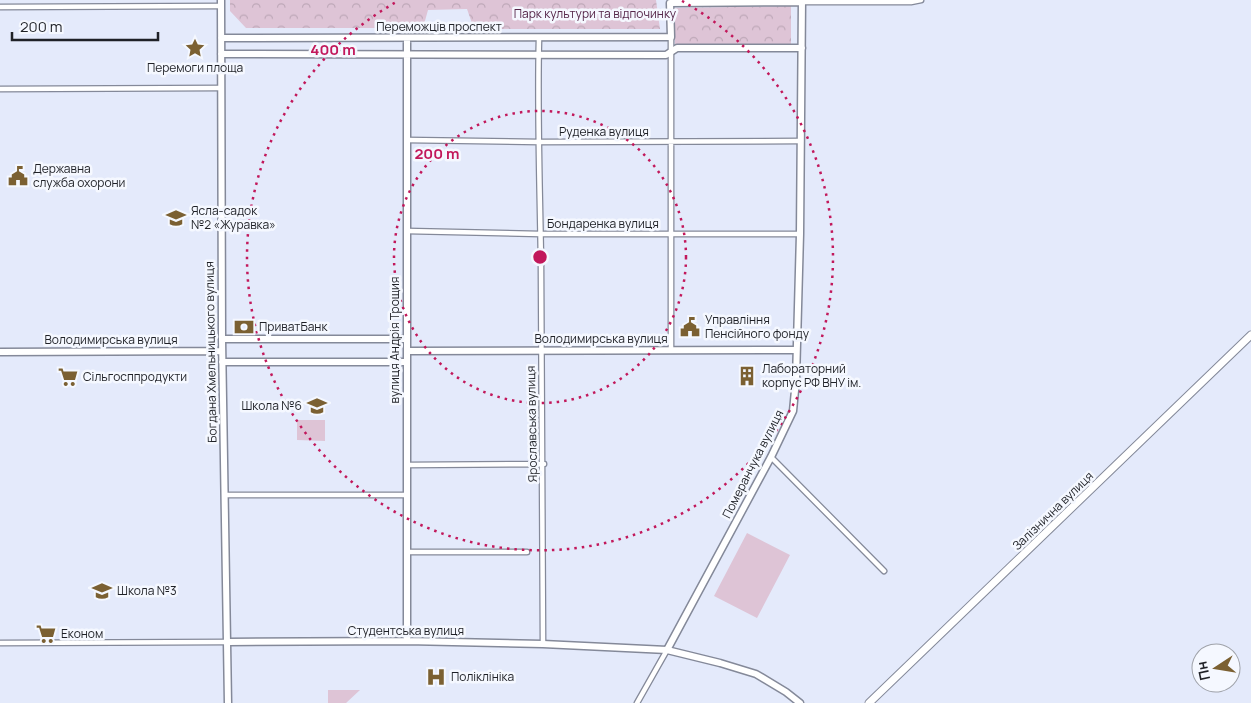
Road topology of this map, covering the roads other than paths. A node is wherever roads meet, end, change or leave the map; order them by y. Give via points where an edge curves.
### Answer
1 (921, 0) edge
2 (802, 1) edge
3 (668, 2) edge
4 (220, 3) edge
5 (0, 7) edge
6 (671, 37) junction
7 (221, 38) junction
8 (406, 38) junction
9 (539, 38) junction
10 (802, 48) junction
11 (671, 53) junction
12 (221, 54) junction
13 (406, 54) junction
14 (539, 54) junction
15 (221, 88) junction
16 (0, 89) edge
17 (407, 140) junction
18 (671, 141) junction
19 (801, 141) junction
20 (539, 142) junction
21 (407, 231) junction
22 (540, 234) junction
23 (671, 234) junction
24 (800, 234) junction
25 (1251, 335) edge
26 (222, 339) junction
27 (407, 339) junction
28 (541, 350) junction
29 (671, 350) junction
30 (796, 350) junction
31 (222, 351) junction
32 (0, 352) edge
33 (407, 352) junction
34 (222, 362) junction
35 (406, 362) junction
36 (771, 456) junction
37 (544, 464) junction
38 (407, 465) junction
39 (225, 495) junction
40 (406, 495) junction
41 (407, 552) junction
42 (527, 552) dead end
43 (884, 571) dead end
44 (407, 641) junction
45 (228, 642) junction
46 (0, 643) edge
47 (543, 644) junction
48 (667, 650) junction
49 (228, 703) edge
50 (637, 703) edge
51 (800, 703) edge
52 (869, 703) edge

1 - 2 street
2 - 3 street
2 - 10 street, Померанчука вулиця
3 - 6 street
4 - 5 street
4 - 7 street, Богдана Хмельницького вулиця
6 - 9 street, Переможців проспект
6 - 11 street
7 - 8 street, Переможців проспект
7 - 12 street, Богдана Хмельницького вулиця
8 - 9 street, Переможців проспект
8 - 13 street, вулиця Андрія Трощия
9 - 14 street, Ярославська вулиця
10 - 11 street via 678,48
10 - 19 street, Померанчука вулиця
11 - 14 street
11 - 18 street
12 - 13 street
12 - 15 street, Богдана Хмельницького вулиця
13 - 14 street
13 - 17 street, вулиця Андрія Трощия
14 - 20 street, Ярославська вулиця
15 - 16 street
15 - 26 street, Богдана Хмельницького вулиця
17 - 20 street, Руденка вулиця
17 - 21 street, вулиця Андрія Трощия
18 - 19 street, Руденка вулиця
18 - 20 street, Руденка вулиця
18 - 23 street
19 - 24 street, Померанчука вулиця
20 - 22 street, Ярославська вулиця
21 - 22 street, Бондаренка вулиця
21 - 27 street, вулиця Андрія Трощия
22 - 23 street, Бондаренка вулиця
22 - 28 street, Ярославська вулиця
23 - 24 street, Бондаренка вулиця
23 - 29 street
24 - 30 street, Померанчука вулиця
25 - 52 main road, Залізнична вулиця
26 - 27 street
26 - 31 street, Богдана Хмельницького вулиця
27 - 33 street, вулиця Андрія Трощия
28 - 29 street, Володимирська вулиця
28 - 33 street, Володимирська вулиця
28 - 37 street, Ярославська вулиця
29 - 30 street, Володимирська вулиця
30 - 36 street, Померанчука вулиця via 793,411
31 - 32 street, Володимирська вулиця
31 - 34 street, Богдана Хмельницького вулиця
33 - 35 street, вулиця Андрія Трощия
34 - 35 street
34 - 39 street, Богдана Хмельницького вулиця
35 - 38 street, вулиця Андрія Трощия
36 - 43 street
36 - 48 street, Померанчука вулиця
37 - 38 street
37 - 47 street, Ярославська вулиця
38 - 40 street, вулиця Андрія Трощия
39 - 40 street
39 - 45 street, Богдана Хмельницького вулиця
40 - 41 street, вулиця Андрія Трощия
41 - 42 street
41 - 44 street, вулиця Андрія Трощия
44 - 45 street, Студентська вулиця
44 - 47 street, Студентська вулиця
45 - 46 street, Студентська вулиця
45 - 49 street, Богдана Хмельницького вулиця
47 - 48 street, Студентська вулиця
48 - 50 street, Померанчука вулиця
48 - 51 street, Студентська вулиця via 756,674

